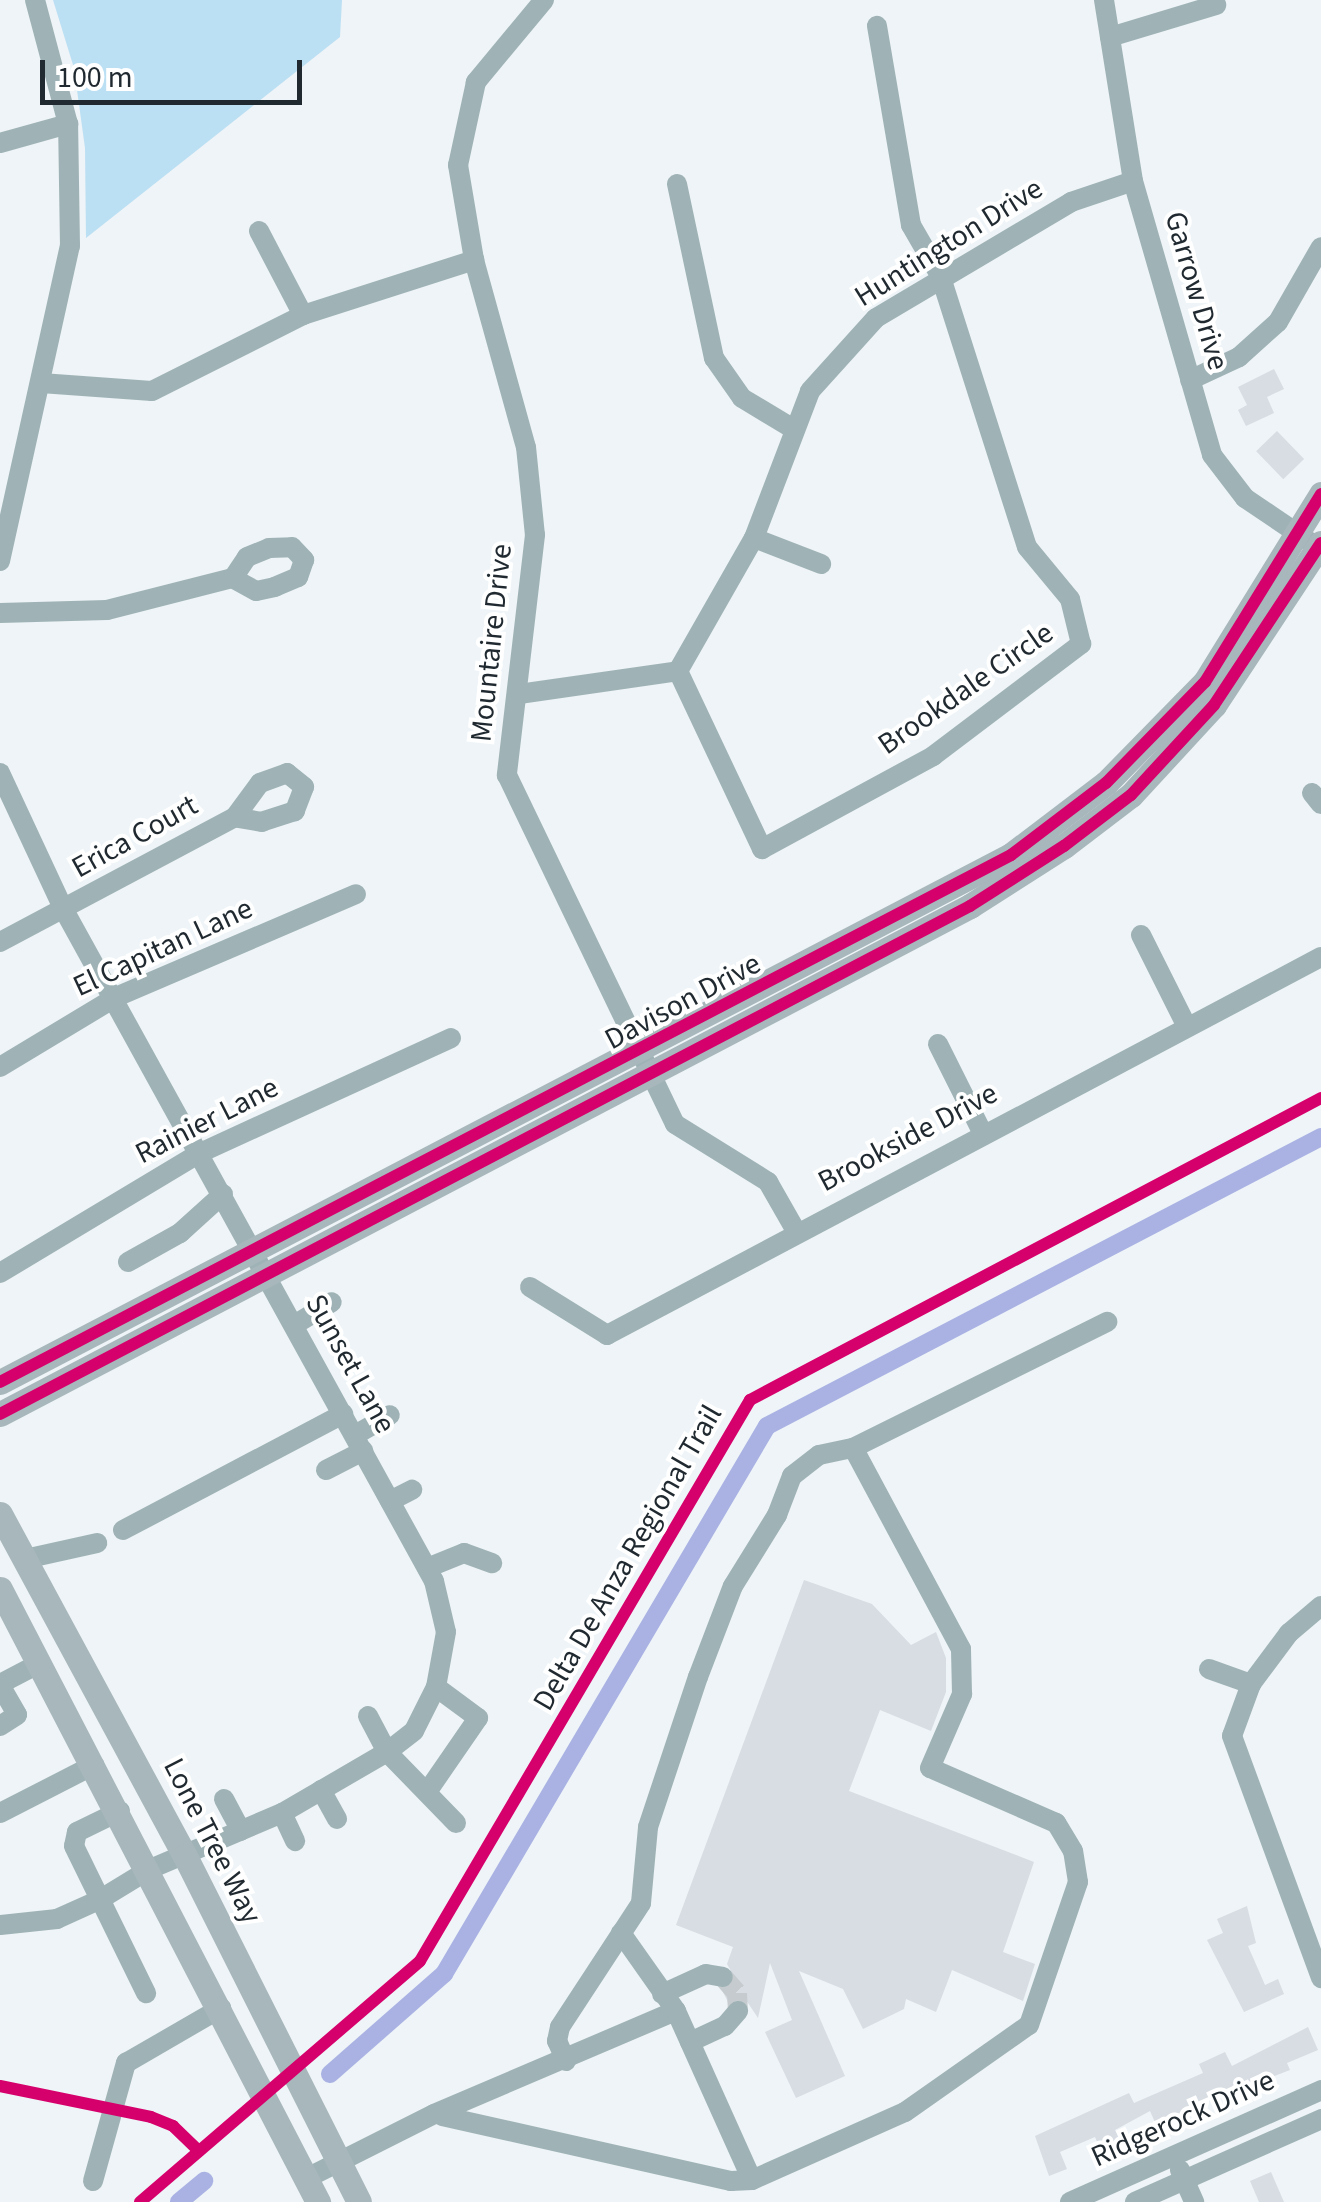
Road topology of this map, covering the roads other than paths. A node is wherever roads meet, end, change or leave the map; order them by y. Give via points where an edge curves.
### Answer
1 (35, 0) edge
2 (544, 0) edge
3 (1104, 0) edge
4 (1216, 5) dead end
5 (877, 26) dead end
6 (1110, 37) junction
7 (68, 124) junction
8 (0, 143) edge
9 (1133, 181) junction
10 (676, 184) dead end
11 (259, 232) dead end
12 (1321, 247) edge
13 (474, 260) junction
14 (941, 277) junction
15 (302, 315) junction
16 (1190, 380) junction
17 (40, 383) junction
18 (792, 428) junction
19 (1321, 494) edge
20 (754, 538) junction
21 (1315, 543) edge
22 (0, 561) edge
23 (821, 564) dead end
24 (233, 578) dead end
25 (0, 613) edge
26 (678, 671) junction
27 (519, 694) junction
28 (0, 773) edge
29 (235, 816) dead end
30 (356, 894) dead end
31 (64, 910) junction
32 (1141, 936) dead end
33 (0, 942) edge
34 (1321, 956) edge
35 (116, 997) junction
36 (1187, 1027) junction
37 (451, 1038) dead end
38 (938, 1044) dead end
39 (642, 1065) junction
40 (0, 1067) edge
41 (982, 1132) junction
42 (200, 1152) junction
43 (222, 1194) junction
44 (796, 1231) junction
45 (128, 1262) dead end
46 (260, 1262) junction
47 (0, 1273) edge
48 (530, 1287) dead end
49 (332, 1302) dead end
50 (1108, 1322) dead end
51 (294, 1325) junction
52 (0, 1382) edge
53 (0, 1414) edge
54 (343, 1414) junction
55 (390, 1415) dead end
56 (359, 1443) junction
57 (853, 1448) junction
58 (326, 1470) dead end
59 (412, 1490) dead end
60 (390, 1501) junction
61 (0, 1514) edge
62 (123, 1530) dead end
63 (97, 1543) dead end
64 (25, 1559) junction
65 (492, 1563) dead end
66 (427, 1568) junction
67 (0, 1589) edge
68 (1321, 1606) edge
69 (40, 1663) junction
70 (1209, 1669) dead end
71 (1250, 1684) junction
72 (0, 1685) edge
73 (436, 1686) junction
74 (105, 1706) junction
75 (368, 1716) dead end
76 (0, 1726) edge
77 (388, 1752) junction
78 (94, 1765) junction
79 (321, 1790) junction
80 (427, 1792) junction
81 (224, 1799) dead end
82 (120, 1811) junction
83 (282, 1812) junction
84 (0, 1813) edge
85 (337, 1819) dead end
86 (456, 1823) dead end
87 (241, 1830) junction
88 (295, 1841) dead end
89 (185, 1856) junction
90 (150, 1869) junction
91 (99, 1900) junction
92 (0, 1925) edge
93 (621, 1933) junction
94 (723, 1976) dead end
95 (1321, 1978) edge
96 (146, 1993) dead end
97 (669, 2002) junction
98 (221, 2008) junction
99 (738, 2011) dead end
100 (690, 2042) junction
101 (566, 2061) junction
102 (1321, 2090) edge
103 (442, 2116) junction
104 (1321, 2120) edge
105 (1174, 2154) junction
106 (338, 2162) junction
107 (752, 2180) junction
108 (1184, 2180) junction
109 (94, 2181) dead end
110 (312, 2191) edge
111 (359, 2202) edge
112 (1070, 2202) edge
113 (1136, 2202) edge
114 (1194, 2202) edge

1 - 7 street
2 - 13 street, Mountaire Drive via 476,82 458,165
3 - 6 street, Garrow Drive
4 - 6 street
5 - 14 street via 910,225
6 - 9 street, Garrow Drive
7 - 8 street
7 - 17 street via 70,246
9 - 14 street, Huntington Drive via 1071,202
9 - 16 street, Garrow Drive
10 - 18 street via 714,358 742,398
11 - 15 street
12 - 16 street via 1278,322 1239,357
13 - 15 street
13 - 27 street, Mountaire Drive via 526,446 536,536
14 - 18 street, Huntington Drive via 876,318 810,392
14 - 26 street, Brookdale Circle via 1027,548 1070,599 1081,644 933,756 762,849
15 - 17 street via 152,391
16 - 21 street, Garrow Drive via 1212,455 1245,498
17 - 22 street
18 - 20 street, Huntington Drive
19 - 21 main road, Davison Drive
20 - 23 street
20 - 26 street, Huntington Drive
21 - 39 main road, Davison Drive via 1214,705 1130,795 970,906
24 - 25 street via 107,610
26 - 27 street
27 - 39 street, Mountaire Drive via 507,775
28 - 31 street, Sunset Lane
29 - 31 street, Erica Court
30 - 35 street, El Capitan Lane
31 - 33 street, Erica Court
31 - 35 street, Sunset Lane
32 - 36 street
34 - 36 street, Brookside Drive
35 - 40 street, El Capitan Lane
35 - 42 street, Sunset Lane
36 - 41 street, Brookside Drive
37 - 42 street, Rainier Lane
38 - 41 street
39 - 44 street, Mountaire Drive via 676,1124 768,1182
39 - 46 main road, Davison Drive
41 - 44 street, Brookside Drive
42 - 43 street, Sunset Lane
42 - 47 street, Rainier Lane
43 - 45 street via 180,1233
43 - 46 street, Sunset Lane
44 - 48 street, Brookside Drive via 608,1335
46 - 51 street, Sunset Lane
46 - 52 main road, Davison Drive
46 - 53 main road, Davison Drive
49 - 51 street
50 - 57 street
51 - 54 street, Sunset Lane
54 - 56 street, Sunset Lane
54 - 62 street
55 - 56 street
56 - 58 street
56 - 60 street, Sunset Lane
57 - 93 street via 819,1456 792,1476 778,1515 733,1586 648,1827 641,1903
57 - 107 street via 961,1648 962,1694 930,1768 1056,1822 1073,1852 1078,1882 1028,2025 906,2112
59 - 60 street
60 - 66 street, Sunset Lane
61 - 64 main road, Lone Tree Way
63 - 64 street
64 - 74 main road, Lone Tree Way
65 - 66 street via 464,1554
66 - 73 street, Sunset Lane via 446,1632
67 - 69 main road
68 - 71 street
69 - 72 street
69 - 74 main road via 68,1668 82,1696
69 - 78 main road
70 - 71 street
71 - 95 street via 1232,1736
72 - 76 street via 17,1715
73 - 77 street, Sunset Lane via 414,1731
73 - 80 street via 478,1718
74 - 89 main road, Lone Tree Way
75 - 77 street
77 - 79 street, Sunset Lane
77 - 80 street
78 - 82 main road
78 - 84 street
79 - 83 street, Sunset Lane
79 - 85 street
80 - 86 street
81 - 87 street
82 - 90 main road
82 - 91 street via 73,1838
83 - 87 street, Sunset Lane
83 - 88 street
87 - 89 street, Sunset Lane
89 - 90 street, Sunset Lane
89 - 106 main road, Lone Tree Way
90 - 91 street, Sunset Lane
90 - 98 main road
91 - 92 street, Sunset Lane via 57,1919
91 - 96 street
93 - 97 street
93 - 101 street via 560,2027 557,2040
94 - 97 street via 706,1974
97 - 100 street
97 - 101 street
98 - 109 street via 126,2063
98 - 110 main road
99 - 100 street via 725,2026
100 - 107 street
101 - 103 street
102 - 105 street, Ridgerock Drive
103 - 106 street
103 - 107 street via 731,2181
104 - 108 street, Ridgerock Drive
105 - 108 street
105 - 112 street, Ridgerock Drive
106 - 110 street
106 - 111 main road, Lone Tree Way
108 - 113 street, Ridgerock Drive
108 - 114 street

